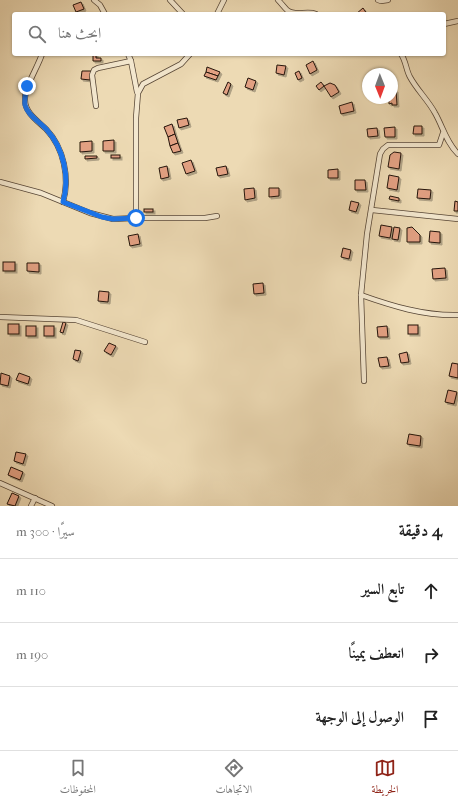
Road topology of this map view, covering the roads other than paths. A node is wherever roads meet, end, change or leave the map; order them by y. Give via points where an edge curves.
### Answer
1 (94, 0) edge
2 (170, 0) edge
3 (224, 0) edge
4 (278, 0) edge
5 (378, 0) edge
6 (388, 0) edge
7 (104, 12) edge
8 (181, 12) edge
9 (218, 12) edge
10 (290, 12) edge
11 (458, 21) edge
12 (446, 24) edge
13 (41, 56) edge
14 (129, 56) edge
15 (188, 56) edge
16 (402, 56) edge
17 (131, 61) junction
18 (136, 82) junction
19 (143, 84) junction
20 (138, 93) junction
21 (96, 106) dead end
22 (443, 133) junction
23 (458, 154) edge
24 (0, 182) edge
25 (63, 202) junction
26 (372, 210) junction
27 (217, 216) dead end
28 (136, 218) junction
29 (458, 219) edge
30 (361, 295) junction
31 (458, 315) edge
32 (0, 317) edge
33 (145, 342) dead end
34 (364, 381) dead end
35 (0, 483) edge
36 (35, 498) junction
37 (31, 506) edge
38 (52, 506) edge

1 - 7 street
2 - 8 street
3 - 9 street
4 - 10 street
5 - 6 street
11 - 12 street
13 - 25 street via 27,86 24,100 27,109 56,143 67,176
14 - 17 street
15 - 19 street via 181,64
16 - 22 street via 410,77 436,115
17 - 18 street
17 - 21 street via 94,70 92,75
18 - 19 street
18 - 20 street
19 - 20 street
20 - 28 street
22 - 23 street
22 - 26 street via 439,145 388,145 383,149 380,154
24 - 25 street
25 - 28 street via 102,217
26 - 29 street
26 - 30 street
27 - 28 street
30 - 31 street via 411,310 438,315
30 - 34 street
32 - 33 street via 76,320
35 - 36 street
36 - 37 street
36 - 38 street

